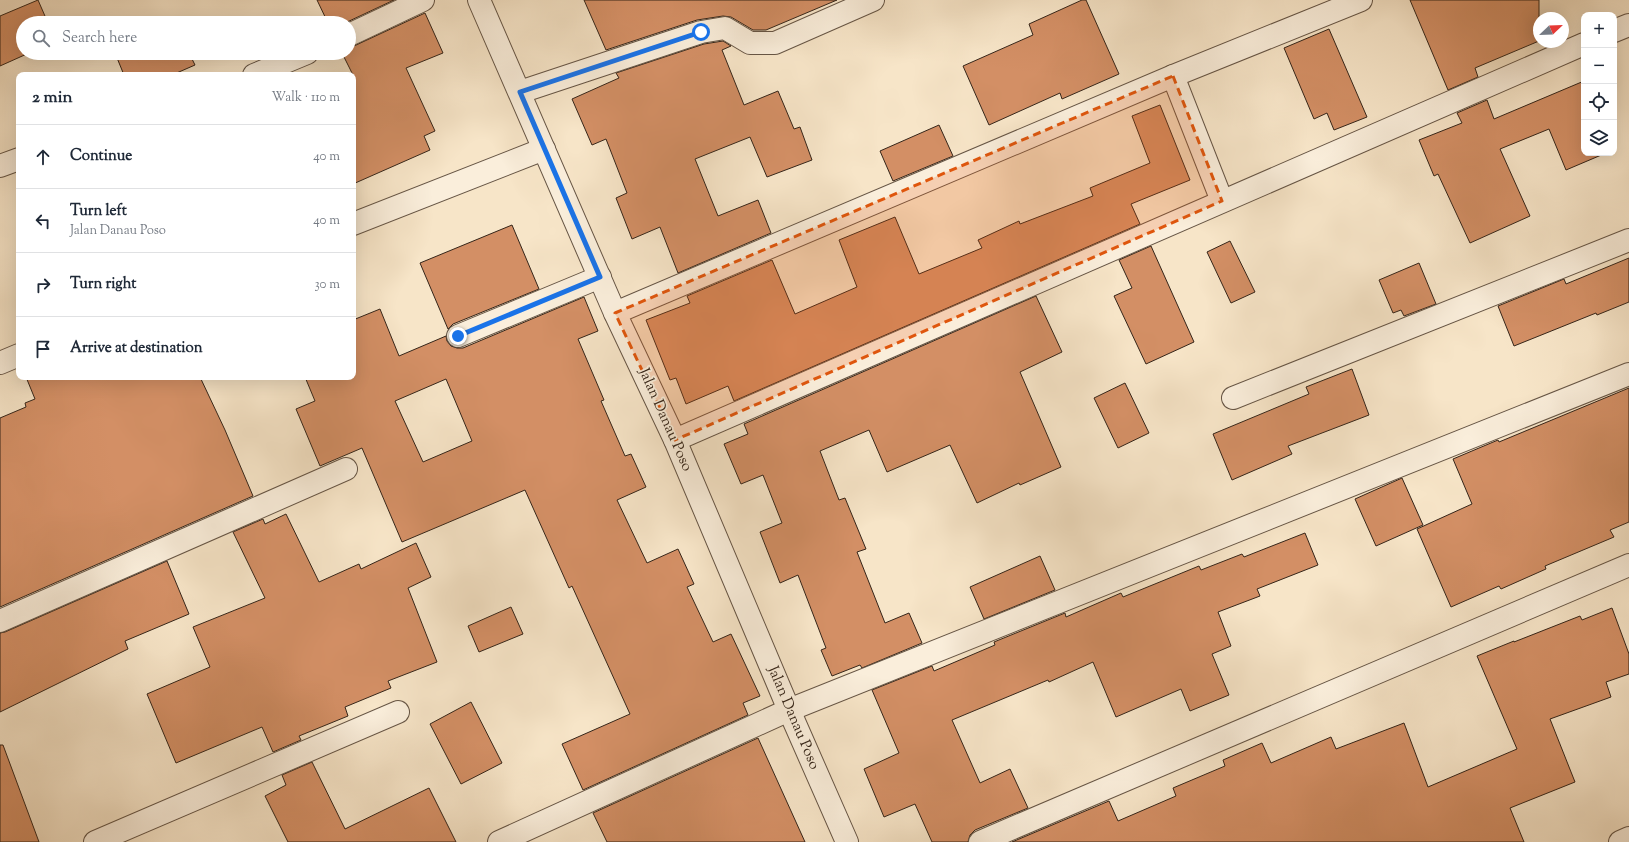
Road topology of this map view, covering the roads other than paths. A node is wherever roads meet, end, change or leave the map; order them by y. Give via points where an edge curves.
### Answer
1 (423, 0) edge
2 (479, 0) edge
3 (873, 0) edge
4 (1361, 0) edge
5 (1629, 25) edge
6 (1617, 30) edge
7 (356, 32) edge
8 (1581, 45) edge
9 (290, 60) edge
10 (261, 72) edge
11 (1173, 76) junction
12 (520, 92) junction
13 (544, 149) junction
14 (16, 161) edge
15 (0, 166) edge
16 (1222, 201) junction
17 (356, 223) edge
18 (1629, 240) edge
19 (600, 277) junction
20 (615, 313) junction
21 (458, 336) dead end
22 (16, 356) edge
23 (0, 363) edge
24 (1629, 374) edge
25 (1233, 398) dead end
26 (675, 440) junction
27 (346, 469) dead end
28 (1629, 565) edge
29 (0, 621) edge
30 (789, 710) junction
31 (398, 712) dead end
32 (1629, 838) edge
33 (95, 842) edge
34 (499, 842) edge
35 (847, 842) edge
36 (980, 842) edge
37 (1620, 842) edge

1 - 7 street
2 - 12 street, Jalan Danau Poso
3 - 12 street via 775,44 750,43 725,28 701,32
4 - 11 street
5 - 6 street
8 - 16 street
9 - 10 street
11 - 16 street
11 - 20 street
12 - 13 street, Jalan Danau Poso
13 - 17 street
13 - 19 street, Jalan Danau Poso
14 - 15 street
16 - 26 street
18 - 25 street
19 - 20 street, Jalan Danau Poso
19 - 21 street
20 - 26 street, Jalan Danau Poso
22 - 23 street
24 - 30 street
26 - 30 street, Jalan Danau Poso
27 - 29 street
28 - 36 street
30 - 34 street
30 - 35 street, Jalan Danau Poso
31 - 33 street
32 - 37 street

